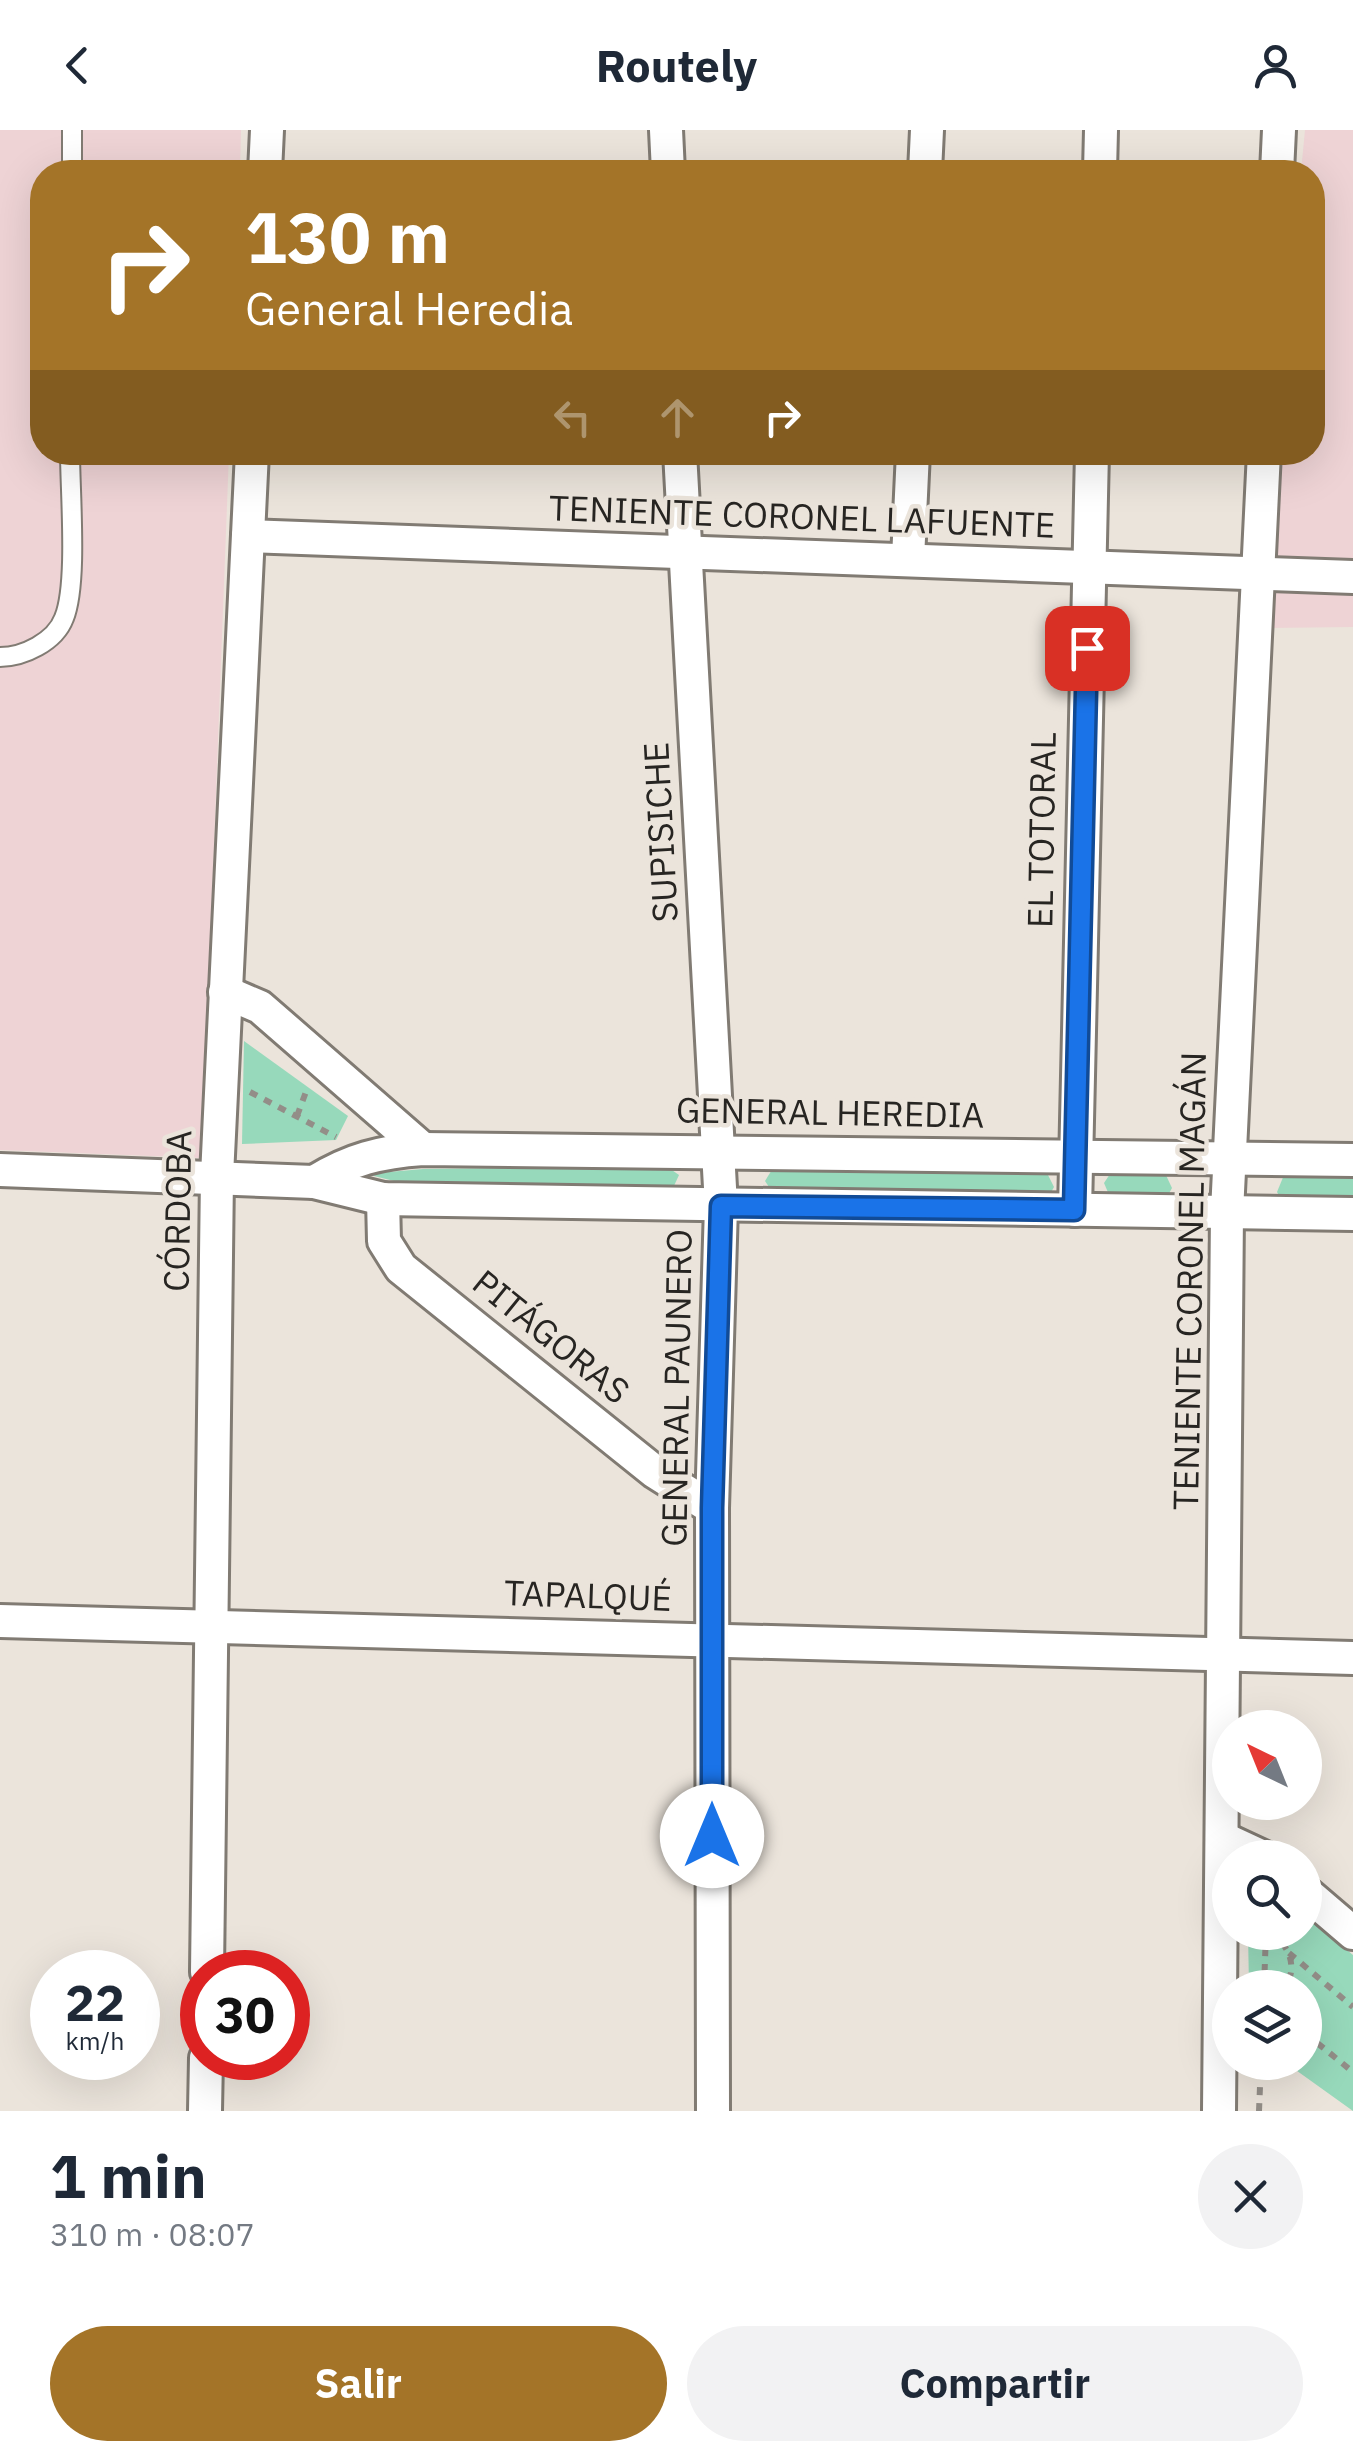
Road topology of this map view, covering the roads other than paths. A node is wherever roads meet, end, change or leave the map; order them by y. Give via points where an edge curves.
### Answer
1 (72, 130) edge
2 (267, 130) edge
3 (666, 130) edge
4 (927, 130) edge
5 (1101, 130) edge
6 (1279, 130) edge
7 (72, 160) edge
8 (266, 160) edge
9 (667, 160) edge
10 (926, 160) edge
11 (1100, 160) edge
12 (1278, 160) edge
13 (70, 465) edge
14 (251, 465) edge
15 (681, 465) edge
16 (912, 465) edge
17 (1092, 465) edge
18 (1263, 465) edge
19 (248, 536) junction
20 (684, 552) junction
21 (908, 559) junction
22 (1089, 569) junction
23 (1258, 576) junction
24 (1353, 577) edge
25 (0, 656) edge
26 (225, 992) junction
27 (422, 1150) junction
28 (720, 1151) junction
29 (1074, 1157) junction
30 (1230, 1158) junction
31 (1353, 1160) edge
32 (0, 1170) edge
33 (217, 1176) junction
34 (314, 1182) junction
35 (383, 1199) junction
36 (721, 1206) junction
37 (1074, 1210) junction
38 (1227, 1212) junction
39 (1353, 1214) edge
40 (712, 1508) junction
41 (0, 1621) edge
42 (212, 1625) junction
43 (712, 1639) junction
44 (1224, 1654) junction
45 (1353, 1658) edge
46 (1222, 1838) junction
47 (1226, 1840) edge
48 (1322, 1907) edge
49 (1353, 1933) edge
50 (207, 1950) edge
51 (206, 2080) edge
52 (205, 2111) edge
53 (713, 2111) edge
54 (1219, 2111) edge

1 - 7 lane
2 - 8 street
3 - 9 street
4 - 10 street
5 - 11 street
6 - 12 street
13 - 25 lane via 64,621 43,643 14,657
14 - 19 street, CÓRDOBA
15 - 20 street, SUPISICHE
16 - 21 street
17 - 22 street, EL TOTORAL
18 - 23 street, TENIENTE CORONEL MAGÁN
19 - 20 street, TENIENTE CORONEL LAFUENTE
19 - 26 street, CÓRDOBA
20 - 21 street, TENIENTE CORONEL LAFUENTE
20 - 28 street, SUPISICHE
21 - 22 street, TENIENTE CORONEL LAFUENTE
22 - 23 street, TENIENTE CORONEL LAFUENTE
22 - 29 street, EL TOTORAL
23 - 24 street, TENIENTE CORONEL LAFUENTE
23 - 30 street, TENIENTE CORONEL MAGÁN
26 - 27 street via 260,1007
26 - 33 street, CÓRDOBA
27 - 28 street, GENERAL HEREDIA
27 - 34 street, GENERAL HEREDIA via 370,1154
28 - 29 street, GENERAL HEREDIA
28 - 36 street, SUPISICHE
29 - 30 street, GENERAL HEREDIA
29 - 37 street, EL TOTORAL
30 - 31 street, GENERAL HEREDIA
30 - 38 street, TENIENTE CORONEL MAGÁN
32 - 33 street
33 - 34 street
33 - 42 street, CÓRDOBA
34 - 35 street
35 - 36 street
35 - 40 street, PITÁGORAS via 384,1241 401,1268 655,1472
36 - 37 street
36 - 40 street, GENERAL PAUNERO
37 - 38 street
38 - 39 street
38 - 44 street, TENIENTE CORONEL MAGÁN
40 - 43 street, GENERAL PAUNERO
41 - 42 street, TAPALQUÉ
42 - 43 street, TAPALQUÉ
42 - 50 street, CÓRDOBA
43 - 44 street, TAPALQUÉ
43 - 53 street, GENERAL PAUNERO
44 - 45 street, TAPALQUÉ
44 - 46 street, TENIENTE CORONEL MAGÁN
46 - 47 street
46 - 54 street, TENIENTE CORONEL MAGÁN
48 - 49 street
51 - 52 street

